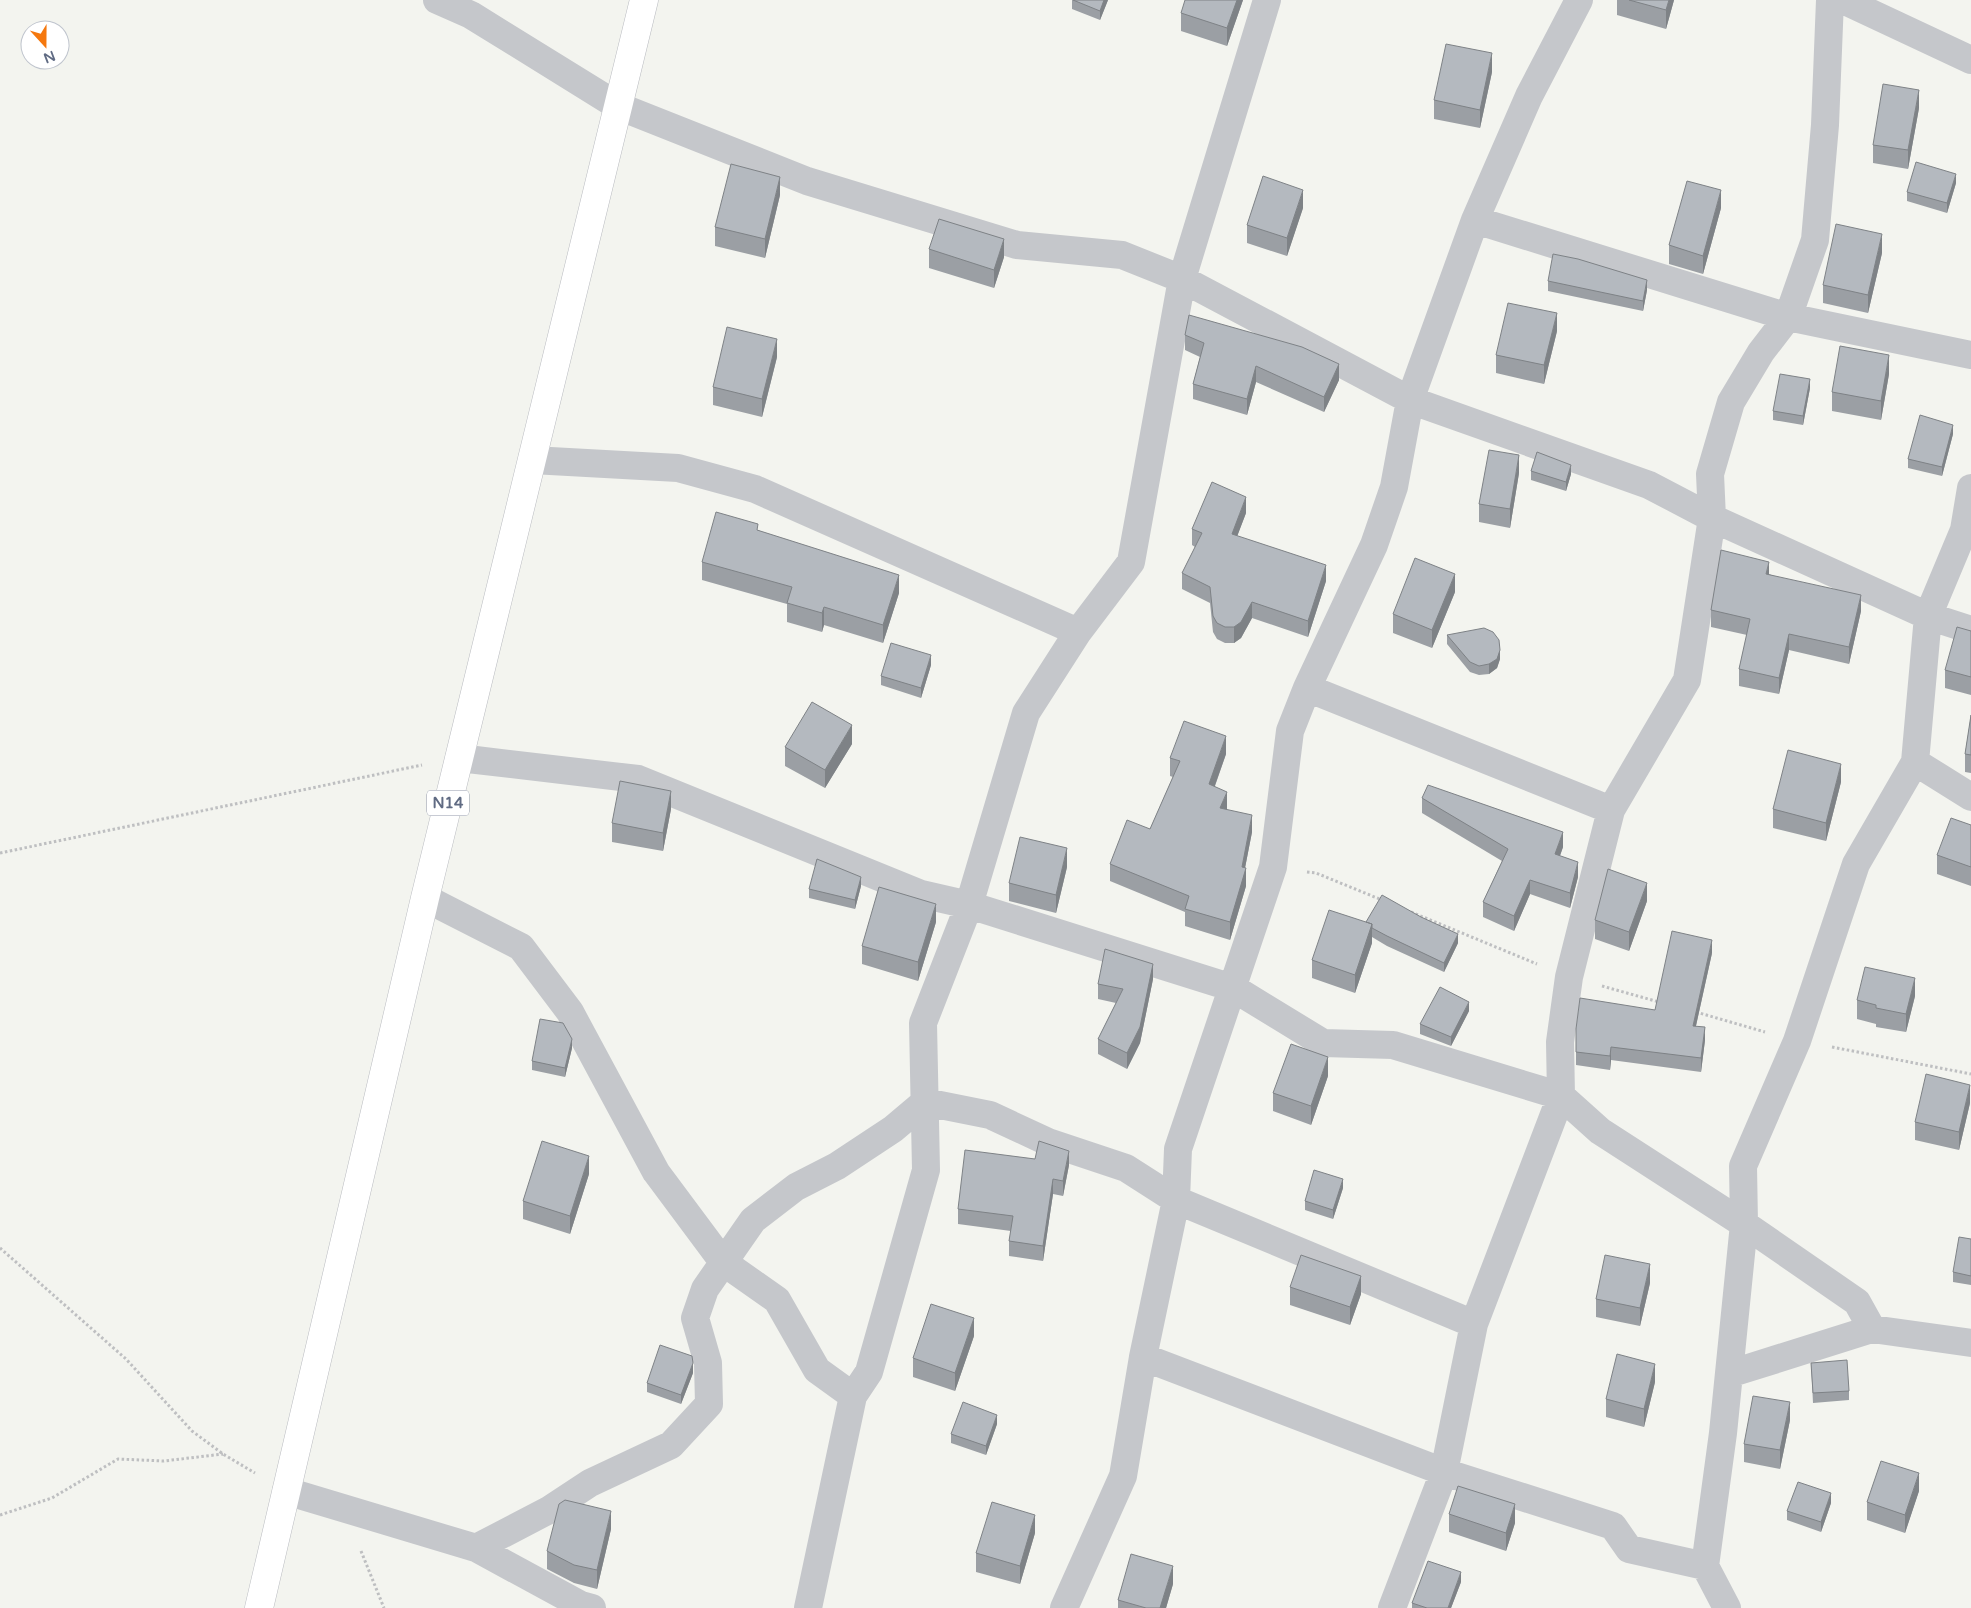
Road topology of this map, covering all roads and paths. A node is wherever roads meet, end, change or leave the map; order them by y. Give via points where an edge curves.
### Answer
1 (437, 0) edge
2 (644, 0) edge
3 (1267, 0) edge
4 (1579, 0) edge
5 (1830, 0) edge
6 (1843, 0) edge
7 (1971, 60) edge
8 (618, 106) junction
9 (1475, 220) junction
10 (1182, 279) junction
11 (1788, 317) junction
12 (1971, 355) edge
13 (1410, 400) junction
14 (532, 460) junction
15 (1971, 488) edge
16 (1712, 518) junction
17 (1928, 616) junction
18 (1971, 630) edge
19 (1078, 632) junction
20 (1306, 688) junction
21 (459, 758) junction
22 (1915, 762) junction
23 (1971, 797) edge
24 (1611, 810) junction
25 (0, 852) edge
26 (1273, 867) junction
27 (425, 898) junction
28 (1388, 902) edge
29 (969, 905) junction
30 (1406, 910) edge
31 (1569, 977) junction
32 (1233, 988) junction
33 (1664, 1004) edge
34 (1693, 1012) edge
35 (1797, 1041) junction
36 (1971, 1074) edge
37 (1561, 1096) junction
38 (925, 1102) junction
39 (1176, 1200) junction
40 (1744, 1224) junction
41 (0, 1248) edge
42 (724, 1262) junction
43 (1474, 1324) junction
44 (1872, 1329) junction
45 (1971, 1343) edge
46 (1143, 1357) junction
47 (1729, 1374) junction
48 (853, 1396) junction
49 (224, 1454) junction
50 (1444, 1472) junction
51 (286, 1491) junction
52 (343, 1508) junction
53 (0, 1515) edge
54 (476, 1548) junction
55 (1705, 1566) junction
56 (259, 1608) edge
57 (384, 1608) edge
58 (592, 1608) edge
59 (808, 1608) edge
60 (1064, 1608) edge
61 (1392, 1608) edge
62 (1727, 1608) edge

1 - 8 street via 471,15
2 - 8 main road, N14
3 - 10 street
4 - 9 street via 1528,96
5 - 11 street via 1825,125 1815,240
6 - 7 street
8 - 10 street via 807,181 1017,245 1122,255
8 - 14 main road, N14
9 - 11 street
9 - 13 street
10 - 13 street
10 - 19 street via 1131,562
11 - 12 street
11 - 16 street via 1761,352 1731,402 1710,474
13 - 16 street via 1649,485
13 - 20 street via 1394,487 1374,545
14 - 19 street via 678,468 755,489
14 - 21 main road, N14
15 - 17 street via 1964,530
16 - 17 street
16 - 24 street via 1687,680
17 - 18 street
17 - 22 street
19 - 29 street via 1026,713
20 - 24 street
20 - 26 street via 1290,732
21 - 25 path
21 - 27 main road, N14
21 - 29 street via 638,780 921,894
22 - 23 street
22 - 35 street via 1856,864
24 - 31 street
26 - 28 path via 1316,873
26 - 32 street
27 - 42 street via 521,947 570,1012 656,1172
27 - 51 main road, N14
29 - 32 street
29 - 38 street via 923,1023
30 - 31 path
31 - 33 path
31 - 37 street via 1560,1042
32 - 37 street via 1323,1043 1393,1045
32 - 39 street via 1178,1149
34 - 35 path
35 - 36 path
35 - 40 street via 1743,1166
37 - 40 street via 1600,1131
37 - 43 street
38 - 39 street via 990,1115 1048,1142 1126,1168
38 - 42 street via 894,1129 796,1188 753,1220
38 - 48 street via 926,1170 869,1372
39 - 43 street
39 - 46 street
40 - 44 street via 1857,1302
40 - 47 street
41 - 49 path via 126,1358 192,1430
42 - 48 street via 777,1300 816,1370
42 - 54 street via 705,1289 694,1318 708,1364 709,1404 671,1445 590,1483 549,1510
43 - 50 street
44 - 45 street
44 - 47 street
46 - 50 street
46 - 60 street via 1123,1476
47 - 55 street
48 - 59 street
49 - 51 path
49 - 53 path via 164,1461 118,1459 52,1498
50 - 55 street via 1613,1526 1629,1549
50 - 61 street
51 - 52 street
51 - 56 main road, N14
52 - 54 street
52 - 57 path
54 - 58 street
55 - 62 street

